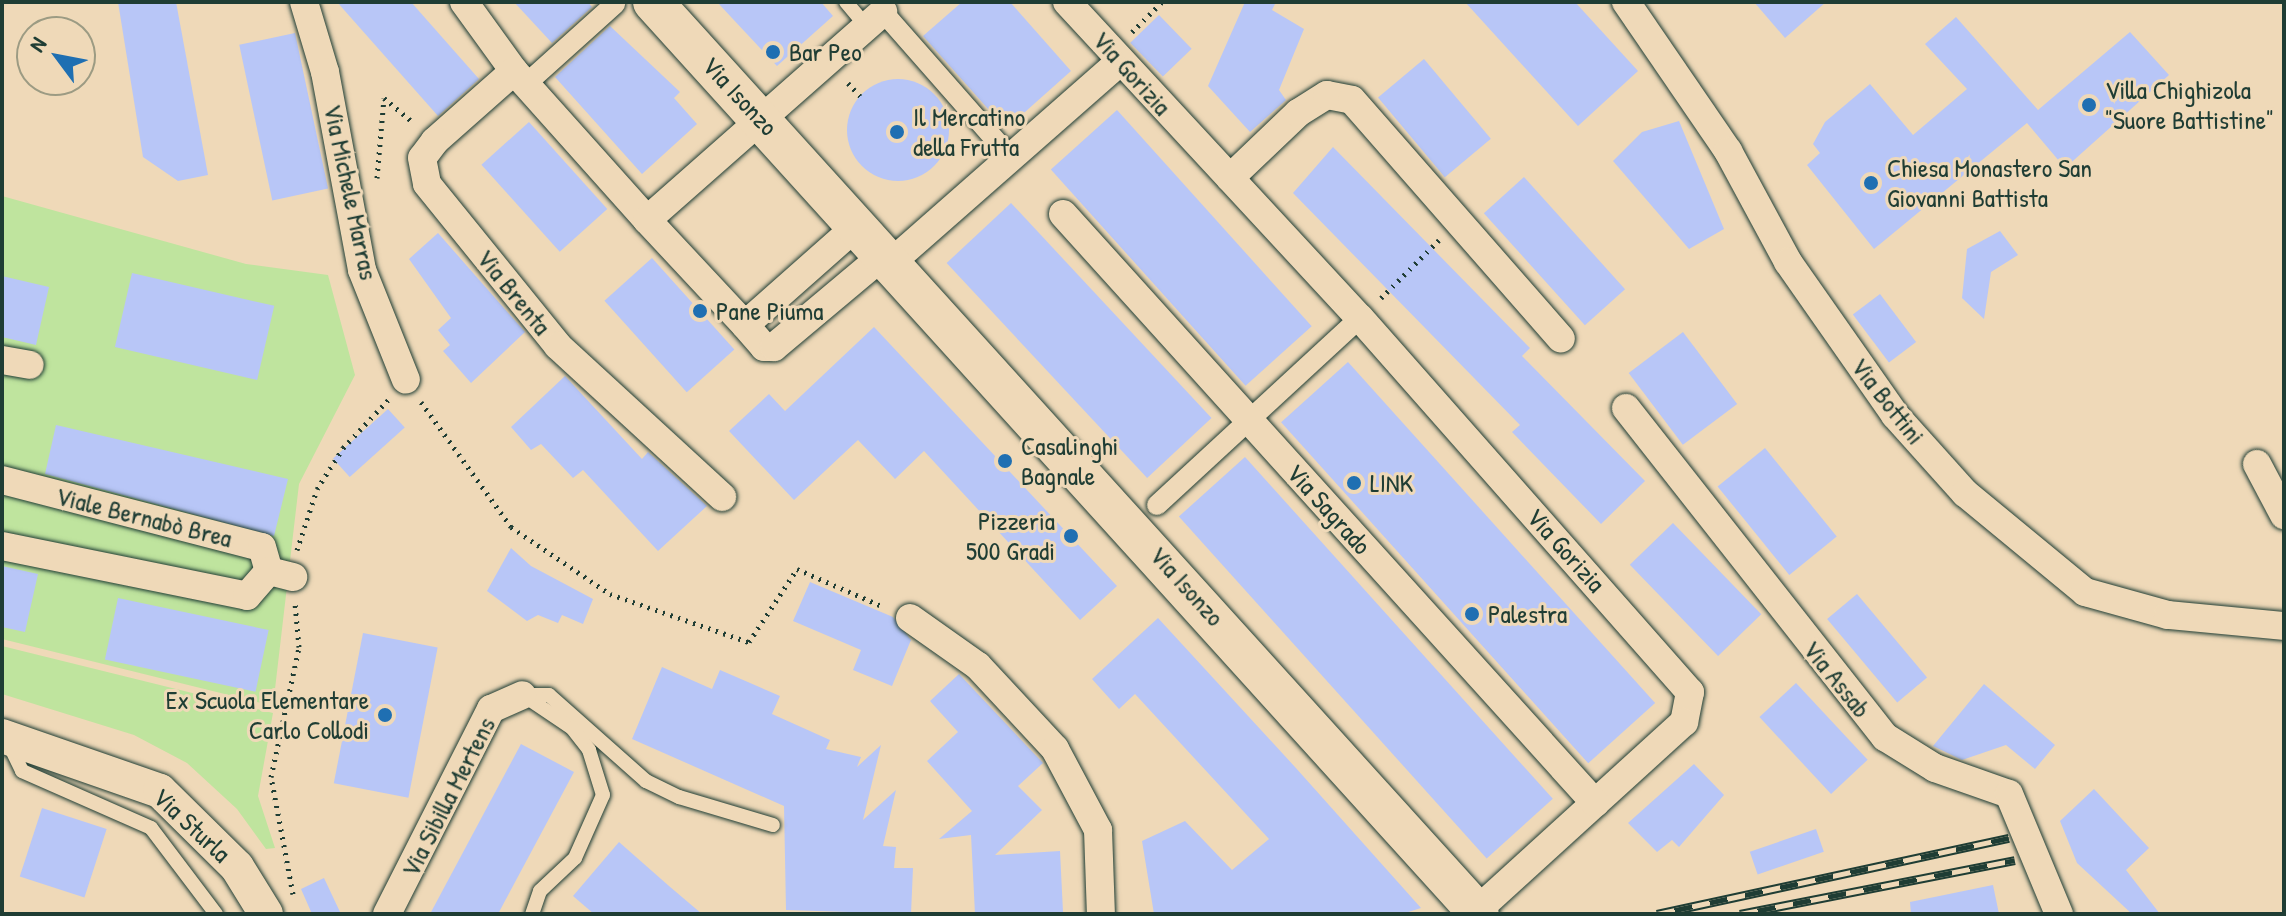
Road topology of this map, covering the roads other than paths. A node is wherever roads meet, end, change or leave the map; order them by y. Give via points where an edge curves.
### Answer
1 (304, 2) edge
2 (464, 2) edge
3 (846, 2) edge
4 (1067, 2) edge
5 (1626, 2) edge
6 (634, 3) edge
7 (874, 19) junction
8 (1121, 52) junction
9 (520, 77) junction
10 (761, 119) junction
11 (1012, 159) junction
12 (1230, 178) junction
13 (1063, 214) dead end
14 (647, 220) junction
15 (859, 224) junction
16 (890, 257) junction
17 (1360, 318) junction
18 (745, 325) junction
19 (1561, 339) dead end
20 (406, 380) road end
21 (1626, 408) dead end
22 (1248, 420) junction
23 (2257, 464) dead end
24 (2, 480) edge
25 (722, 497) dead end
26 (1157, 505) dead end
27 (2284, 515) edge
28 (2, 546) edge
29 (910, 618) road end
30 (2273, 626) edge
31 (522, 695) junction
32 (4, 736) edge
33 (1595, 803) junction
34 (773, 825) dead end
35 (276, 909) edge
36 (1478, 912) edge
37 (216, 914) edge
38 (387, 914) edge
39 (532, 914) edge
40 (1101, 914) edge
41 (2059, 914) edge

1 - 20 street, Via Michele Marras via 325,72 362,270
2 - 9 street
3 - 7 lane
4 - 8 street, Via Gorizia
5 - 30 street, Via Bottini via 1728,151 1788,262 1838,335 1895,415 1965,493 2085,592 2168,615
6 - 9 street
6 - 10 main road, Via Isonzo
7 - 10 street
7 - 11 street
8 - 11 street
8 - 12 street, Via Gorizia
9 - 14 street
9 - 25 street, Via Brenta via 435,141 422,158 427,184 539,323
10 - 14 street
10 - 15 main road, Via Isonzo
11 - 16 street
12 - 17 street, Via Gorizia
12 - 19 street via 1298,113 1327,95 1352,100
13 - 22 street, Via Sagrado
14 - 18 street
15 - 16 main road, Via Isonzo
15 - 18 street
16 - 18 street via 774,347 764,347
16 - 36 main road, Via Isonzo
17 - 22 street
17 - 33 street, Via Gorizia via 1690,692 1684,722
21 - 41 street, Via Assab via 1885,737 1935,768 2009,794
22 - 26 street
22 - 33 street, Via Sagrado
23 - 27 street
24 - 28 street, Viale Bernabò Brea via 262,547 281,574 247,596
29 - 40 street via 978,666 1055,749 1098,830
31 - 34 lane, Via Sibilla Mertens via 549,695 657,786
31 - 38 street, Via Sibilla Mertens via 491,709
31 - 39 lane, Via Sibilla Mertens via 572,728 589,750 603,795 575,858 540,891
32 - 35 street, Via Sturla via 160,791
32 - 37 lane via 22,771 151,828
33 - 36 street, Via Gorizia

